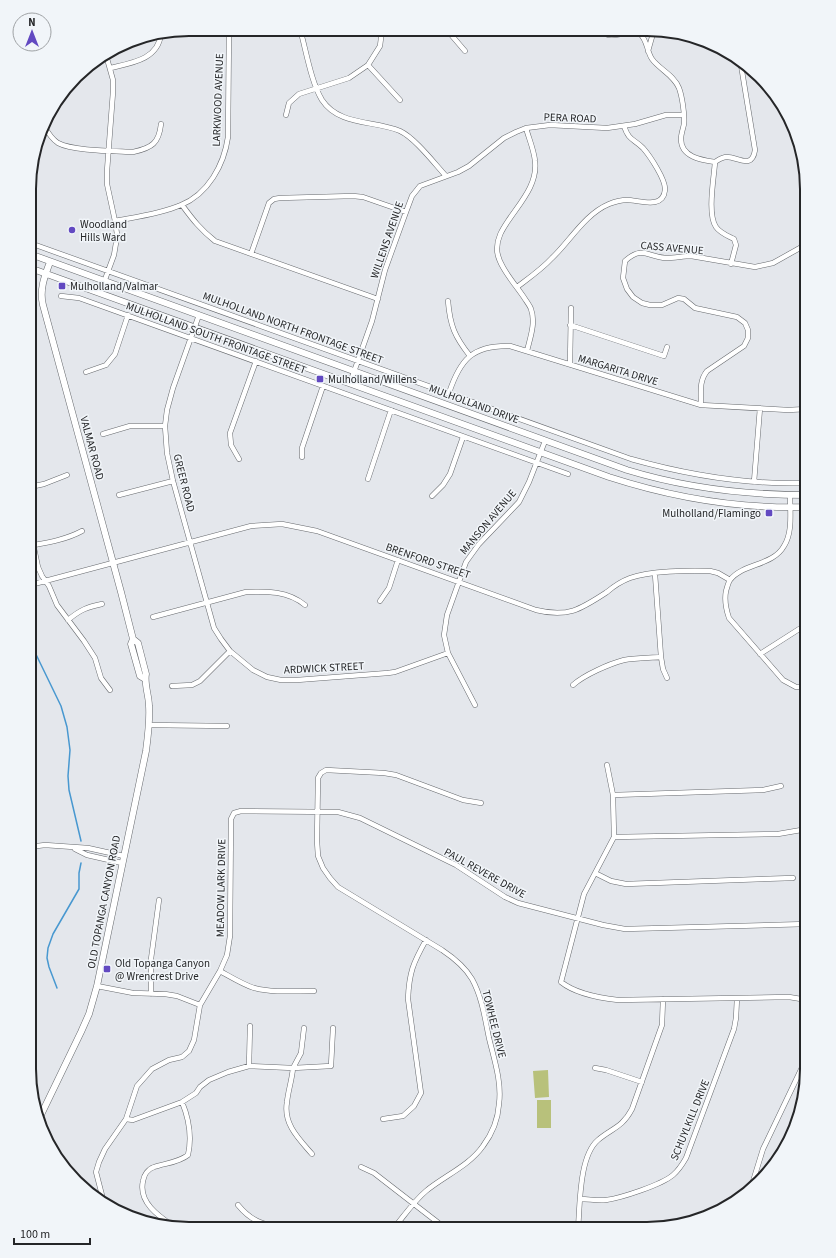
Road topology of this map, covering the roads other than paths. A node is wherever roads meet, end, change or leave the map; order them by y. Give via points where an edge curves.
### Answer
1 (229, 36) edge
2 (302, 36) edge
3 (381, 36) edge
4 (452, 36) edge
5 (642, 36) edge
6 (652, 36) edge
7 (159, 39) edge
8 (465, 51) dead end
9 (648, 51) junction
10 (107, 59) edge
11 (368, 65) junction
12 (110, 68) junction
13 (742, 69) edge
14 (316, 88) junction
15 (400, 100) dead end
16 (286, 115) dead end
17 (683, 115) junction
18 (161, 124) dead end
19 (624, 126) junction
20 (526, 128) junction
21 (47, 132) edge
22 (109, 150) junction
23 (715, 162) junction
24 (446, 176) junction
25 (182, 205) junction
26 (406, 212) junction
27 (115, 222) junction
28 (36, 245) edge
29 (800, 248) edge
30 (251, 254) junction
31 (36, 256) edge
32 (50, 262) junction
33 (731, 264) junction
34 (36, 270) edge
35 (109, 271) junction
36 (46, 274) junction
37 (105, 281) junction
38 (517, 287) junction
39 (100, 294) junction
40 (61, 296) dead end
41 (378, 299) junction
42 (448, 301) dead end
43 (571, 308) dead end
44 (199, 315) junction
45 (128, 316) junction
46 (570, 325) junction
47 (195, 328) junction
48 (191, 338) junction
49 (667, 347) dead end
50 (527, 351) junction
51 (470, 356) junction
52 (256, 361) junction
53 (358, 361) junction
54 (570, 364) junction
55 (355, 371) junction
56 (86, 372) dead end
57 (350, 383) junction
58 (323, 386) junction
59 (449, 393) junction
60 (701, 405) junction
61 (760, 408) junction
62 (391, 410) junction
63 (800, 410) edge
64 (165, 426) junction
65 (103, 434) dead end
66 (463, 437) junction
67 (546, 441) junction
68 (540, 452) junction
69 (302, 458) dead end
70 (239, 459) dead end
71 (537, 463) junction
72 (568, 474) dead end
73 (67, 475) dead end
74 (368, 479) dead end
75 (173, 481) junction
76 (754, 482) junction
77 (800, 483) edge
78 (36, 486) edge
79 (119, 495) dead end
80 (790, 495) junction
81 (800, 495) edge
82 (432, 496) dead end
83 (800, 507) edge
84 (790, 508) junction
85 (82, 531) dead end
86 (190, 542) junction
87 (36, 545) edge
88 (36, 556) edge
89 (398, 560) junction
90 (113, 563) junction
91 (655, 574) junction
92 (730, 580) junction
93 (46, 581) junction
94 (458, 581) junction
95 (36, 584) edge
96 (380, 601) dead end
97 (207, 602) junction
98 (102, 604) dead end
99 (305, 605) dead end
100 (153, 617) dead end
101 (68, 620) junction
102 (800, 628) edge
103 (230, 651) junction
104 (448, 653) junction
105 (760, 654) junction
106 (662, 657) junction
107 (667, 678) dead end
108 (145, 679) joint
109 (573, 685) dead end
110 (172, 686) dead end
111 (800, 687) edge
112 (110, 690) dead end
113 (475, 705) dead end
114 (149, 725) junction
115 (227, 726) dead end
116 (607, 765) dead end
117 (781, 786) dead end
118 (612, 795) junction
119 (481, 803) dead end
120 (317, 812) junction
121 (234, 813) joint
122 (800, 830) edge
123 (614, 837) junction
124 (36, 846) edge
125 (73, 848) junction
126 (124, 856) junction
127 (122, 863) junction
128 (595, 873) junction
129 (793, 878) dead end
130 (159, 900) dead end
131 (577, 918) junction
132 (800, 924) edge
133 (426, 940) junction
134 (220, 971) junction
135 (98, 986) junction
136 (314, 991) dead end
137 (150, 994) junction
138 (737, 998) junction
139 (663, 999) junction
140 (800, 999) edge
141 (200, 1005) junction
142 (250, 1026) dead end
143 (304, 1028) dead end
144 (333, 1028) dead end
145 (249, 1066) junction
146 (293, 1068) junction
147 (595, 1068) dead end
148 (800, 1072) edge
149 (642, 1082) junction
150 (182, 1102) junction
151 (42, 1112) edge
152 (126, 1119) junction
153 (383, 1119) dead end
154 (312, 1154) dead end
155 (361, 1167) dead end
156 (754, 1178) edge
157 (102, 1194) edge
158 (581, 1199) junction
159 (414, 1204) junction
160 (238, 1205) dead end
161 (166, 1220) edge
162 (260, 1222) edge
163 (399, 1222) edge
164 (437, 1222) edge
165 (579, 1222) edge

1 - 25 street, LARKWOOD AVENUE via 226,151 215,175 195,196
2 - 14 street
3 - 11 street via 380,46
4 - 8 street
5 - 9 street
6 - 9 street
7 - 12 street via 156,48 149,56
9 - 17 street via 652,60 678,87
10 - 12 street
11 - 14 street via 349,78
11 - 15 street
12 - 22 street via 114,92
13 - 23 street via 754,154 746,161 724,157
14 - 16 street via 299,94 290,103
14 - 24 street via 333,112 346,118 389,127 413,140
17 - 19 street, PERA ROAD via 666,115
17 - 23 street via 681,141 687,154
18 - 22 street via 160,136 143,150
19 - 20 street, PERA ROAD via 603,128 550,125
19 - 38 street via 626,134 643,148 662,176 665,184 664,196 652,203 626,200 598,210 552,259
20 - 24 street, PERA ROAD via 504,138 469,166
20 - 38 street via 533,151 535,172 527,192 501,231 497,250 498,258
21 - 22 street via 57,142 68,146
22 - 27 street via 107,184
23 - 33 street via 712,218 721,232 734,239 736,246
24 - 26 street, WILLENS AVENUE via 420,186 412,196
25 - 27 street, LARKWOOD AVENUE
25 - 30 street via 202,231 216,241
26 - 30 street via 363,197 280,198 269,203
26 - 41 street, WILLENS AVENUE via 385,270
27 - 35 street via 116,243
28 - 35 street, MULHOLLAND NORTH FRONTAGE STREET
29 - 33 street via 773,263 755,267
30 - 41 street
31 - 32 main road, MULHOLLAND DRIVE
32 - 36 main road, VALMAR ROAD
32 - 37 main road, MULHOLLAND DRIVE
33 - 60 street, CASS AVENUE via 691,256 656,257 643,252 633,254 624,265 627,289 642,303 662,305 678,298 684,299 695,308 737,317 745,323 748,338 744,346 704,374 701,382
34 - 36 main road, MULHOLLAND DRIVE
35 - 37 street
35 - 53 street, MULHOLLAND NORTH FRONTAGE STREET
36 - 39 main road, MULHOLLAND DRIVE
36 - 90 main road, VALMAR ROAD via 42,305
37 - 39 street
37 - 44 main road, MULHOLLAND DRIVE
38 - 50 street via 531,308 533,325
39 - 47 main road, MULHOLLAND DRIVE
40 - 45 street, MULHOLLAND SOUTH FRONTAGE STREET via 78,298
41 - 53 street, WILLENS AVENUE
42 - 51 street via 454,333
43 - 46 street
44 - 47 street, GREER ROAD
44 - 55 main road, MULHOLLAND DRIVE
45 - 48 street, MULHOLLAND SOUTH FRONTAGE STREET
45 - 56 street via 115,354 106,365
46 - 49 street via 664,356
46 - 54 street
47 - 48 street, GREER ROAD
47 - 57 main road, MULHOLLAND DRIVE
48 - 52 street, MULHOLLAND SOUTH FRONTAGE STREET
48 - 64 street, GREER ROAD via 169,402
50 - 51 street, MARGARITA DRIVE via 510,346 497,346 484,348
50 - 54 street, MARGARITA DRIVE
51 - 59 street, MARGARITA DRIVE via 457,371
52 - 58 street, MULHOLLAND SOUTH FRONTAGE STREET
52 - 70 street via 230,433 231,445
53 - 55 street, WILLENS AVENUE
53 - 59 street, MULHOLLAND NORTH FRONTAGE STREET
54 - 60 street, MARGARITA DRIVE
55 - 57 street, WILLENS AVENUE
55 - 67 main road, MULHOLLAND DRIVE
57 - 68 main road, MULHOLLAND DRIVE
58 - 62 street, MULHOLLAND SOUTH FRONTAGE STREET
58 - 69 street via 302,448
59 - 76 street, MULHOLLAND NORTH FRONTAGE STREET via 658,467
60 - 61 street, MARGARITA DRIVE
61 - 63 street, MARGARITA DRIVE
61 - 76 street
62 - 66 street, MULHOLLAND SOUTH FRONTAGE STREET
62 - 74 street
64 - 65 street via 130,426
64 - 75 street, GREER ROAD via 167,454
66 - 71 street, MULHOLLAND SOUTH FRONTAGE STREET
66 - 82 street via 450,474
67 - 68 street, MANSON AVENUE
67 - 80 main road, MULHOLLAND DRIVE via 614,466 668,481 727,491
68 - 71 street, MANSON AVENUE
68 - 84 main road, MULHOLLAND DRIVE via 666,494 725,504
71 - 72 street, MULHOLLAND SOUTH FRONTAGE STREET
71 - 94 street, MANSON AVENUE via 519,502 472,552
73 - 78 street
75 - 79 street
75 - 86 street, GREER ROAD
76 - 77 street, MULHOLLAND NORTH FRONTAGE STREET
80 - 81 main road, MULHOLLAND DRIVE
80 - 84 street
83 - 84 main road, MULHOLLAND DRIVE
84 - 92 street via 788,538 780,553 740,572
85 - 87 street via 54,542
86 - 89 street, BRENFORD STREET via 250,526 282,524 317,531
86 - 90 street, BRENFORD STREET
86 - 97 street, GREER ROAD
88 - 93 street via 38,567
89 - 94 street, BRENFORD STREET
89 - 96 street via 389,588
90 - 93 street, BRENFORD STREET
90 - 108 main road, VALMAR ROAD via 133,639 131,644 140,676
91 - 92 street, BRENFORD STREET via 710,571
91 - 94 street, BRENFORD STREET via 640,575 621,582 584,607 569,612 550,613
91 - 106 street
92 - 105 street via 725,596 729,618
93 - 95 street, BRENFORD STREET
93 - 101 street via 57,605
94 - 104 street, MANSON AVENUE via 447,615 444,635
97 - 99 street via 246,592 262,591 296,598
97 - 100 street
97 - 103 street, GREER ROAD via 214,628
98 - 101 street via 88,606
101 - 112 street via 95,658 101,678
102 - 105 street
103 - 104 street, ARDWICK STREET via 253,670 281,680 388,674
103 - 110 street via 200,681 192,685
104 - 113 street, MANSON AVENUE
105 - 111 street via 783,680
106 - 107 street
106 - 109 street via 618,662 581,678
108 - 114 main road, OLD TOPANGA CANYON ROAD via 149,701
114 - 115 street
114 - 126 main road, OLD TOPANGA CANYON ROAD
116 - 118 street
117 - 118 street via 763,790
118 - 123 street
119 - 120 street, TOWHEE DRIVE via 463,800 396,775 326,770 318,778
120 - 121 street, PAUL REVERE DRIVE
120 - 131 street, PAUL REVERE DRIVE via 338,812 360,818 456,865 518,903
120 - 133 street, TOWHEE DRIVE via 318,856 330,878 338,887
121 - 134 street, MEADOW LARK DRIVE via 231,820 230,936 227,955
122 - 123 street via 778,834
123 - 128 street
124 - 125 street
125 - 126 street via 88,848
125 - 127 street via 87,855
126 - 127 main road, OLD TOPANGA CANYON ROAD
127 - 135 main road, OLD TOPANGA CANYON ROAD
128 - 129 street via 611,881 626,884
128 - 131 street via 584,894
130 - 137 street via 151,959
131 - 132 street, PAUL REVERE DRIVE via 625,929
131 - 139 street via 561,982 586,994 602,998
133 - 153 street via 413,965 408,988 421,1093 414,1106 403,1116
133 - 159 street, TOWHEE DRIVE via 456,960 475,986 481,1001 498,1078 500,1103 494,1127 483,1146 472,1158 424,1192
134 - 136 street via 259,989
134 - 141 street, MEADOW LARK DRIVE
135 - 137 street via 122,992
135 - 151 main road, OLD TOPANGA CANYON ROAD via 89,1014
137 - 141 street via 177,996
138 - 139 street
138 - 140 street
138 - 158 street, SCHUYLKILL DRIVE via 734,1029 680,1168 660,1183 618,1197
139 - 149 street via 662,1025
141 - 152 street, MEADOW LARK DRIVE via 194,1040 189,1051 182,1057 160,1064 143,1078 137,1086
142 - 145 street
143 - 146 street via 301,1053
144 - 146 street via 331,1066
145 - 146 street
145 - 150 street via 208,1080 196,1093
146 - 154 street via 286,1104 287,1114 291,1128
147 - 149 street
148 - 156 street via 763,1149
149 - 158 street via 627,1118 591,1148 583,1173
150 - 152 street via 133,1120
150 - 161 street via 188,1117 188,1155 184,1159 152,1167 147,1171 142,1184 144,1199 148,1206
152 - 157 street, MEADOW LARK DRIVE via 99,1162 96,1172
155 - 159 street via 374,1173
158 - 165 street
159 - 163 street, TOWHEE DRIVE
159 - 164 street
160 - 162 street via 245,1214

